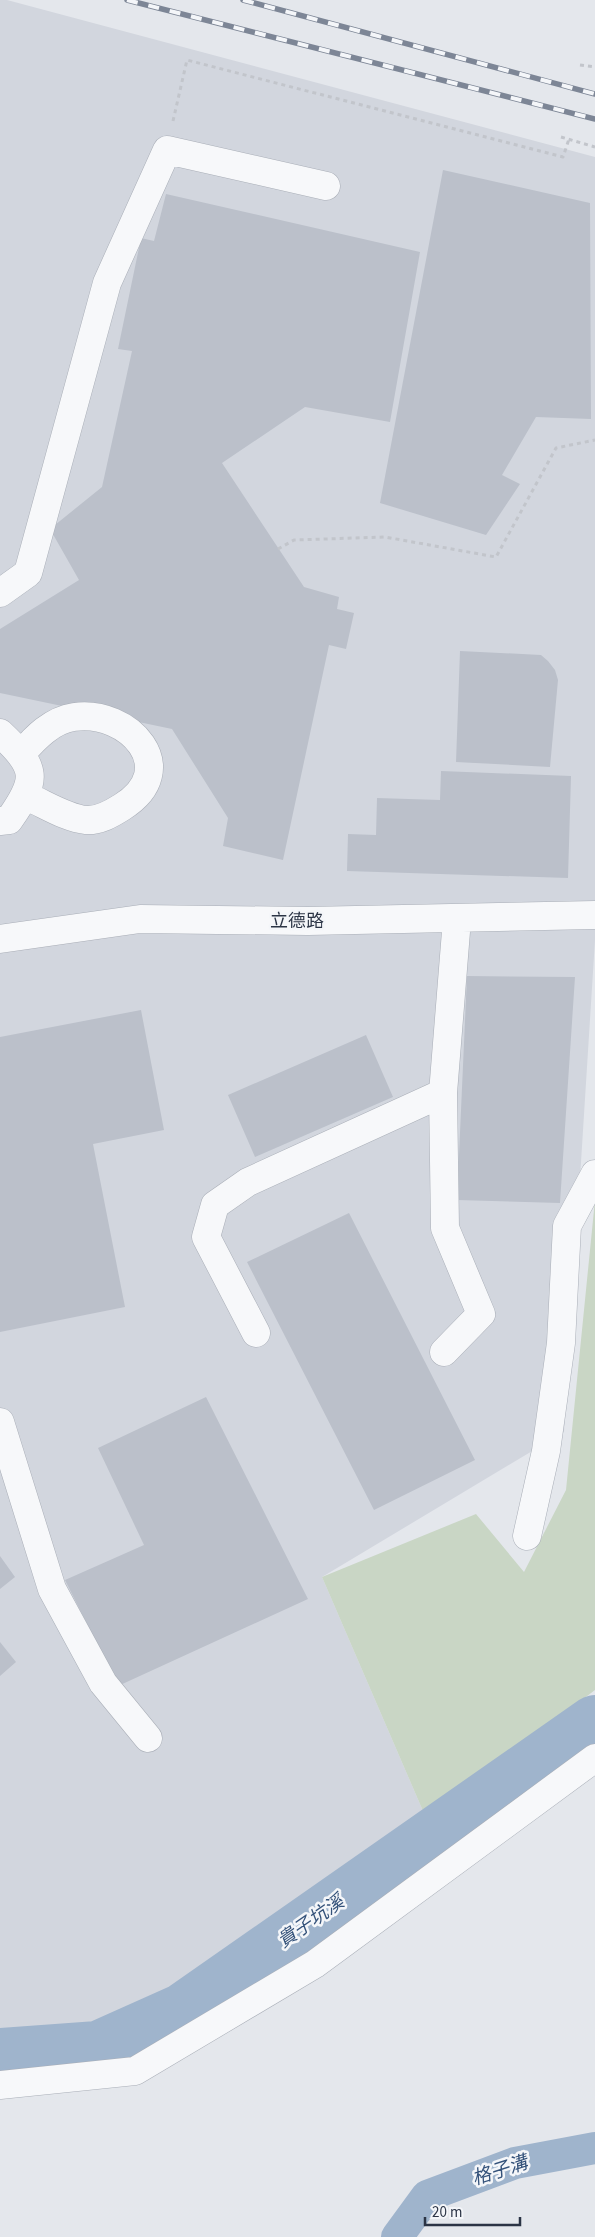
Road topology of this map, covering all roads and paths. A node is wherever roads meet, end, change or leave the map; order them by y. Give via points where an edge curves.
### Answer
1 (580, 65) dead end
2 (595, 67) edge
3 (561, 137) dead end
4 (569, 139) junction
5 (595, 147) edge
6 (167, 150) junction
7 (326, 186) dead end
8 (595, 440) edge
9 (278, 549) dead end
10 (0, 593) edge
11 (0, 733) edge
12 (22, 753) junction
13 (26, 796) junction
14 (0, 821) edge
15 (595, 915) edge
16 (457, 919) junction
17 (0, 939) edge
18 (443, 1093) junction
19 (595, 1174) edge
20 (256, 1333) dead end
21 (444, 1352) dead end
22 (0, 1422) edge
23 (527, 1536) dead end
24 (148, 1738) dead end
25 (595, 1758) edge
26 (0, 2085) edge

1 - 2 path
3 - 4 path
4 - 5 path
4 - 6 path via 563,157 186,60
6 - 7 street
6 - 10 street via 107,283 28,573
8 - 9 path via 556,448 496,557 385,537 294,540
11 - 12 street
12 - 13 street via 31,774
12 - 13 street via 37,735 56,724 72,717 93,717 120,725 136,738 146,754 150,774 142,790 129,803 108,816 87,820
13 - 14 street via 9,820
15 - 16 street, 立德路
16 - 17 street, 立德路 via 140,919
16 - 18 street
18 - 20 street via 248,1182 215,1205 206,1236
18 - 21 street via 445,1228 481,1314
19 - 23 street via 567,1226 561,1343 546,1451
22 - 24 street via 52,1589 102,1683
25 - 26 street via 315,1964 135,2070

